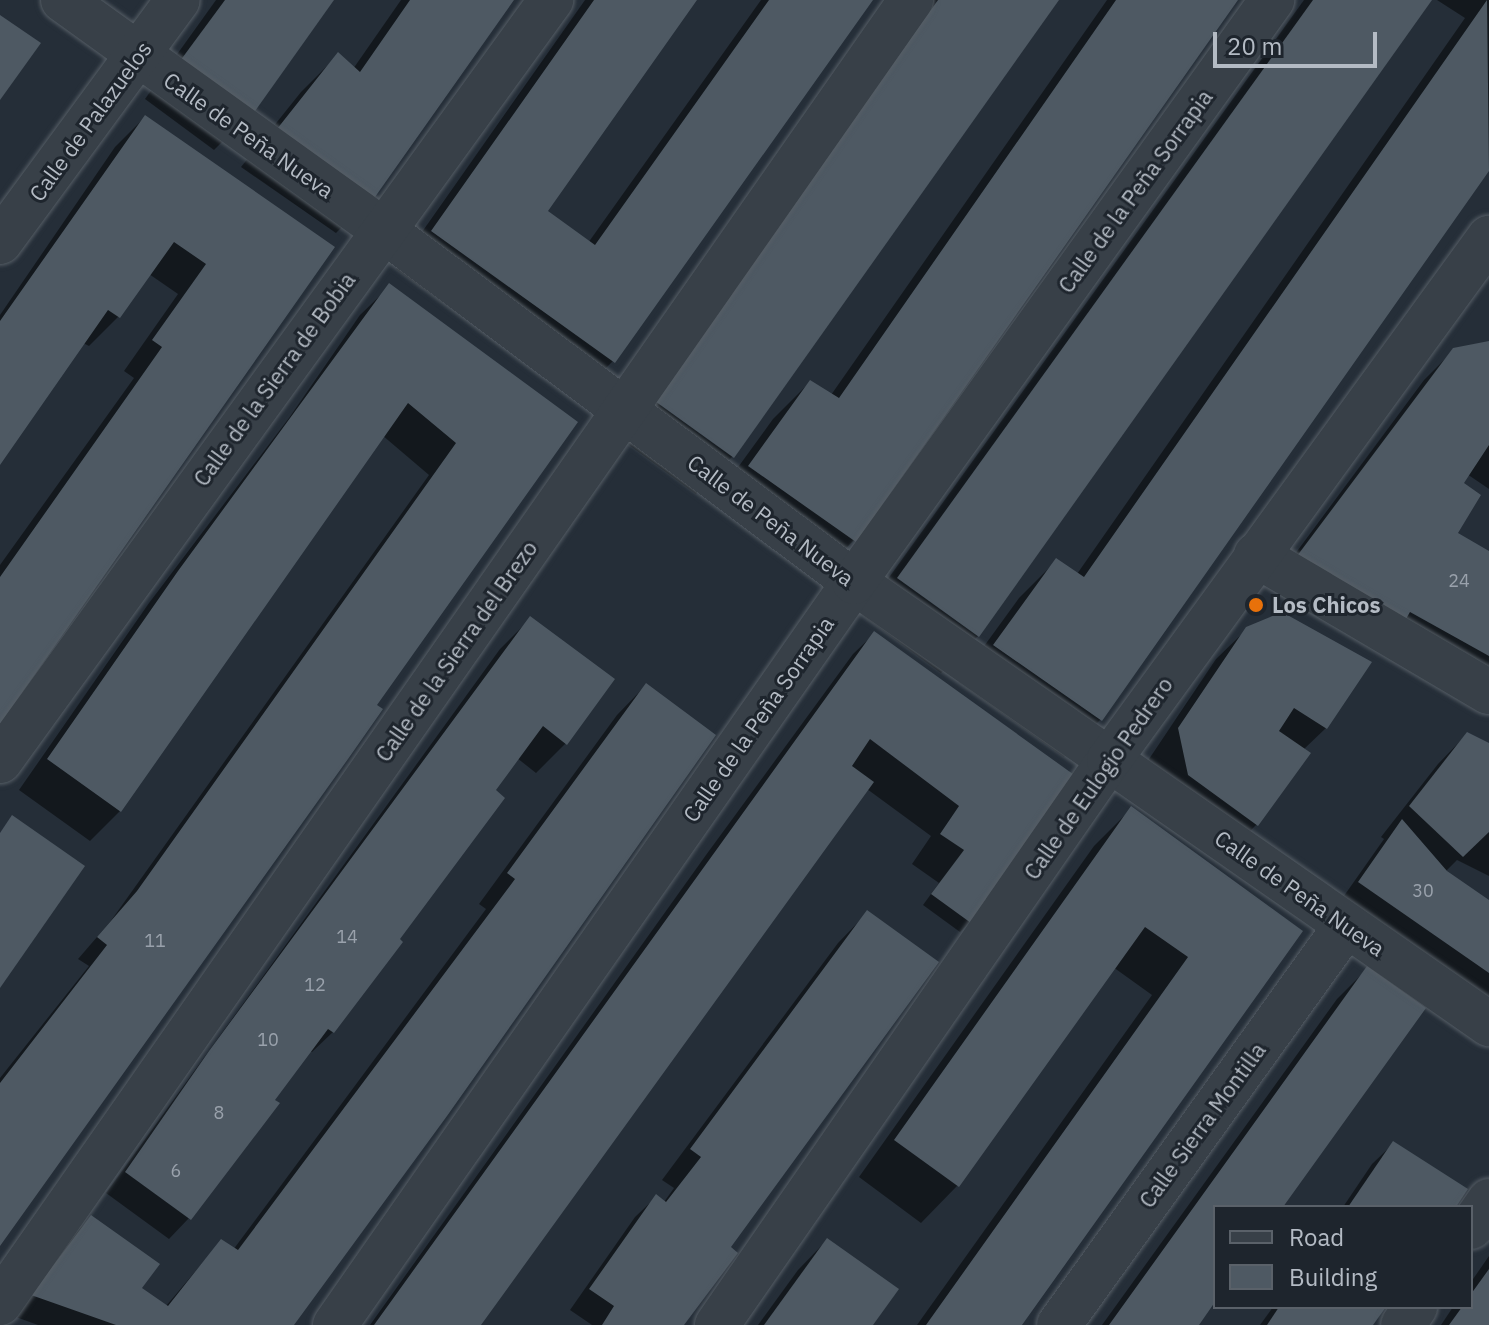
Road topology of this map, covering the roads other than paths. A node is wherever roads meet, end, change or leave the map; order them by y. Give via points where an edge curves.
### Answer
1 (63, 0) edge
2 (178, 0) edge
3 (551, 0) edge
4 (911, 0) edge
5 (1272, 0) edge
6 (139, 56) junction
7 (382, 229) junction
8 (0, 242) edge
9 (1482, 259) edge
10 (624, 411) junction
11 (1256, 555) junction
12 (854, 582) junction
13 (1489, 692) edge
14 (1109, 760) junction
15 (0, 761) edge
16 (1346, 925) junction
17 (1489, 1024) edge
18 (1489, 1201) edge
19 (1473, 1224) edge
20 (0, 1303) edge
21 (335, 1325) edge
22 (717, 1325) edge
23 (1059, 1325) edge

1 - 6 street, Calle de Peña Nueva
2 - 6 street, Calle de Palazuelos
3 - 7 street, Calle de la Sierra de Bobia
4 - 10 street, Calle de la Sierra del Brezo
5 - 12 street, Calle de la Peña Sorrapia
6 - 7 street, Calle de Peña Nueva
6 - 8 street, Calle de Palazuelos
7 - 10 street, Calle de Peña Nueva
7 - 15 street, Calle de la Sierra de Bobia
9 - 11 street, Calle de Eulogio Pedrero
10 - 12 street, Calle de Peña Nueva
10 - 20 street, Calle de la Sierra del Brezo
11 - 13 street
11 - 14 street, Calle de Eulogio Pedrero
12 - 14 street, Calle de Peña Nueva
12 - 21 street, Calle de la Peña Sorrapia
14 - 16 street, Calle de Peña Nueva
14 - 22 street, Calle de Eulogio Pedrero
16 - 17 street, Calle de Peña Nueva
16 - 23 street, Calle Sierra Montilla
18 - 19 street

